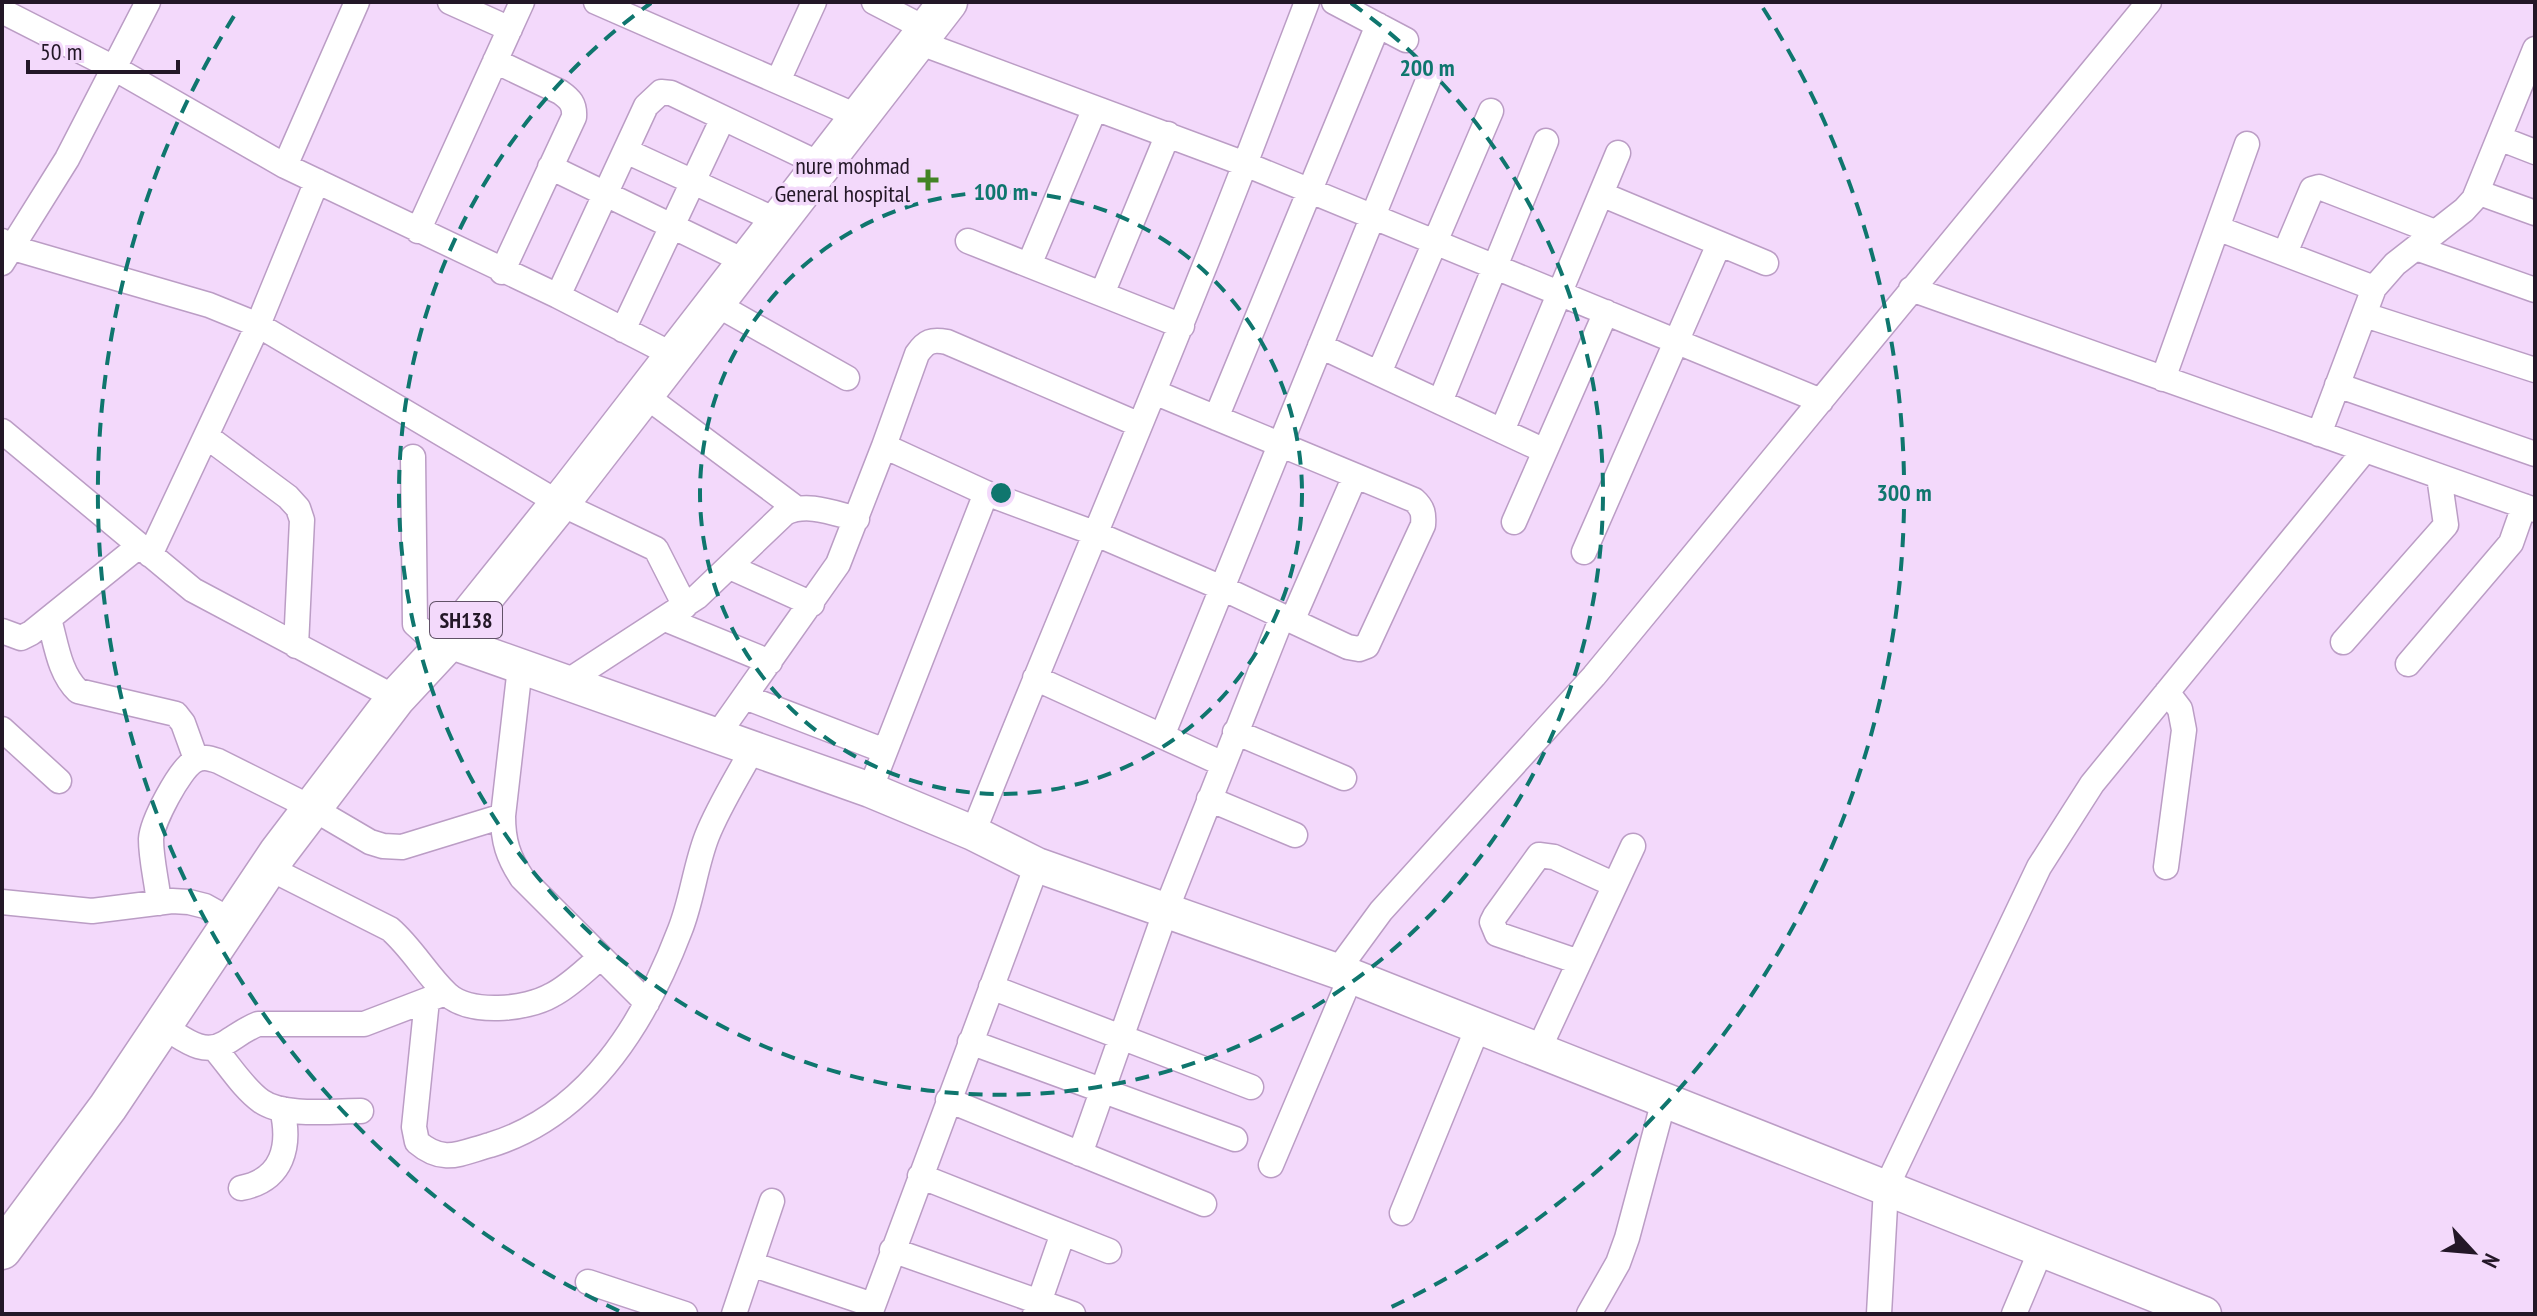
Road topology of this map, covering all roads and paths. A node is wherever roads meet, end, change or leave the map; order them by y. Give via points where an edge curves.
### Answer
1 (148, 2) edge
2 (357, 2) edge
3 (450, 2) edge
4 (522, 2) edge
5 (596, 2) edge
6 (814, 2) edge
7 (874, 2) edge
8 (1307, 2) edge
9 (1334, 2) edge
10 (2149, 2) edge
11 (19, 12) edge
12 (931, 24) edge
13 (1378, 25) junction
14 (510, 29) junction
15 (1406, 40) dead end
16 (2535, 49) edge
17 (495, 61) junction
18 (114, 68) junction
19 (1429, 78) dead end
20 (778, 81) junction
21 (2527, 88) edge
22 (1095, 108) junction
23 (1491, 111) dead end
24 (859, 117) junction
25 (723, 118) junction
26 (1168, 134) junction
27 (2499, 138) junction
28 (1546, 141) dead end
29 (2247, 144) dead end
30 (626, 151) junction
31 (2535, 152) edge
32 (1618, 153) dead end
33 (1245, 164) junction
34 (822, 165) junction
35 (285, 166) junction
36 (550, 167) junction
37 (317, 181) junction
38 (693, 182) junction
39 (1310, 191) junction
40 (2477, 192) junction
41 (1601, 194) junction
42 (607, 195) junction
43 (2535, 213) edge
44 (1372, 218) junction
45 (778, 221) junction
46 (672, 226) junction
47 (2217, 228) junction
48 (418, 231) junction
49 (2435, 232) junction
50 (968, 241) dead end
51 (1434, 243) junction
52 (1719, 244) junction
53 (2416, 248) junction
54 (6, 251) edge
55 (2285, 253) junction
56 (746, 262) junction
57 (1766, 263) dead end
58 (1029, 265) junction
59 (1495, 267) junction
60 (502, 272) junction
61 (2374, 288) junction
62 (1911, 289) junction
63 (2535, 290) edge
64 (1559, 293) junction
65 (1102, 294) junction
66 (558, 296) junction
67 (714, 303) junction
68 (1606, 312) junction
69 (2365, 315) junction
70 (258, 325) junction
71 (1182, 326) junction
72 (623, 330) junction
73 (1677, 342) junction
74 (1320, 346) junction
75 (673, 355) junction
76 (2535, 370) edge
77 (1379, 373) junction
78 (847, 378) dead end
79 (2163, 379) junction
80 (2337, 385) junction
81 (1154, 392) junction
82 (643, 394) junction
83 (1821, 401) junction
84 (1440, 402) junction
85 (1216, 418) junction
86 (1140, 425) junction
87 (2, 431) edge
88 (1502, 431) junction
89 (2319, 434) junction
90 (206, 436) junction
91 (1280, 445) junction
92 (884, 446) junction
93 (2365, 450) junction
94 (1545, 451) junction
95 (2535, 454) edge
96 (413, 457) dead end
97 (1355, 476) junction
98 (2439, 476) junction
99 (986, 493) junction
100 (559, 503) junction
101 (796, 508) junction
102 (2530, 508) edge
103 (857, 519) junction
104 (1514, 522) dead end
105 (1094, 533) junction
106 (144, 550) junction
107 (1584, 552) dead end
108 (730, 567) junction
109 (1222, 588) junction
110 (812, 604) junction
111 (675, 613) junction
112 (49, 619) junction
113 (1287, 619) junction
114 (2, 631) edge
115 (449, 641) junction
116 (2343, 642) dead end
117 (296, 646) junction
118 (770, 662) junction
119 (2408, 664) dead end
120 (520, 667) junction
121 (1035, 678) junction
122 (565, 683) junction
123 (2167, 692) junction
124 (745, 697) junction
125 (396, 698) junction
126 (2, 729) edge
127 (1235, 732) junction
128 (1162, 736) junction
129 (716, 737) junction
130 (752, 750) junction
131 (885, 751) junction
132 (196, 759) junction
133 (1223, 764) junction
134 (1344, 778) dead end
135 (59, 781) dead end
136 (870, 790) junction
137 (1209, 799) junction
138 (312, 808) junction
139 (503, 816) junction
140 (973, 833) junction
141 (1295, 835) dead end
142 (1633, 846) dead end
143 (1037, 865) junction
144 (267, 867) junction
145 (2166, 867) dead end
146 (1615, 885) junction
147 (2, 902) edge
148 (159, 903) junction
149 (1166, 910) junction
150 (232, 921) junction
151 (601, 957) junction
152 (1579, 962) junction
153 (1344, 974) junction
154 (991, 987) junction
155 (436, 996) junction
156 (647, 1003) junction
157 (162, 1026) junction
158 (1478, 1027) junction
159 (1121, 1037) junction
160 (970, 1042) junction
161 (215, 1049) junction
162 (1538, 1051) junction
163 (1251, 1087) dead end
164 (1103, 1091) junction
165 (948, 1100) junction
166 (1664, 1100) junction
167 (282, 1109) junction
168 (361, 1111) dead end
169 (1235, 1139) dead end
170 (1080, 1154) junction
171 (1271, 1165) dead end
172 (920, 1176) junction
173 (241, 1188) dead end
174 (1886, 1188) junction
175 (772, 1201) dead end
176 (1204, 1204) dead end
177 (1402, 1213) dead end
178 (1063, 1233) junction
179 (3, 1245) edge
180 (892, 1250) junction
181 (2041, 1250) junction
182 (1109, 1251) dead end
183 (751, 1264) junction
184 (588, 1282) dead end
185 (1037, 1308) edge
186 (871, 1311) edge
187 (685, 1314) edge
188 (734, 1314) edge
189 (1073, 1314) edge
190 (1589, 1314) edge
191 (1879, 1314) edge
192 (2014, 1314) edge
193 (2204, 1314) edge

1 - 18 street
2 - 35 street
3 - 14 street
4 - 14 street
5 - 20 street
6 - 20 street
7 - 12 street
8 - 33 street
9 - 13 street
10 - 62 street
11 - 18 street
12 - 22 street
12 - 24 main road, SH138
13 - 15 street
13 - 39 street
14 - 17 street
16 - 21 street
17 - 36 street via 569,98 574,117
17 - 48 street
18 - 35 street
18 - 54 street via 67,159
19 - 44 street
20 - 24 street
21 - 27 street
22 - 26 street
22 - 58 street
23 - 51 street
24 - 34 main road, SH138
25 - 30 street via 661,92 646,106
25 - 34 street
25 - 38 street
26 - 33 street
26 - 65 street
27 - 31 street
27 - 40 street
28 - 59 street
29 - 47 street
30 - 38 street
30 - 42 street
32 - 41 street
33 - 39 street
33 - 71 street
34 - 45 main road, SH138
35 - 37 street
36 - 42 street
36 - 60 street
37 - 48 street
37 - 70 street
38 - 45 street
38 - 46 street
39 - 44 street
39 - 85 street
40 - 43 street
40 - 49 street via 2464,210
41 - 52 street
41 - 64 street
42 - 46 street
42 - 66 street
44 - 51 street
44 - 74 street
45 - 56 main road, SH138
46 - 56 street
46 - 72 street
47 - 55 street
47 - 79 street
48 - 60 street
49 - 53 street
49 - 55 street via 2319,187 2312,189
50 - 58 street
51 - 59 street
51 - 77 street
52 - 57 street
52 - 73 street
53 - 61 street
53 - 63 street
54 - 70 street via 209,305
55 - 61 street
56 - 67 main road, SH138
58 - 65 street
59 - 64 street
59 - 84 street
60 - 66 street
61 - 69 street
62 - 79 street
62 - 83 street
64 - 68 street
64 - 88 street
65 - 71 street
66 - 72 street
67 - 75 main road, SH138
67 - 78 street
68 - 73 street
68 - 94 street
69 - 76 street
69 - 80 street
70 - 90 street
70 - 100 street
71 - 81 street
72 - 75 street
73 - 83 street
73 - 107 street
74 - 77 street
74 - 91 street
75 - 82 main road, SH138
77 - 84 street
79 - 89 street
80 - 89 street
80 - 95 street
81 - 85 street
81 - 86 street
82 - 100 main road, SH138
82 - 101 street
83 - 153 street via 1594,676 1381,911
84 - 88 street
85 - 91 street
86 - 92 street via 935,340 917,354
86 - 105 street
87 - 106 street
88 - 94 street
89 - 93 street
90 - 106 street
90 - 117 street via 298,508 302,520
91 - 97 street
91 - 109 street
92 - 99 street
92 - 103 street
93 - 98 street
93 - 123 street
94 - 104 street
96 - 115 street via 415,624
97 - 113 street
97 - 113 street via 1414,500 1424,514 1367,646 1348,647
98 - 102 street
98 - 116 street via 2446,525
99 - 105 street
99 - 131 street
100 - 111 street via 656,549
100 - 115 main road, SH138
101 - 103 street
101 - 108 street
102 - 119 street via 2511,543
103 - 110 street via 838,564
105 - 109 street
105 - 121 street
106 - 112 street
106 - 117 street via 193,590
108 - 110 street
108 - 111 street
109 - 113 street
109 - 128 street
110 - 118 street
111 - 118 street
111 - 122 street
112 - 114 street via 21,638
112 - 132 street via 70,684 78,691 176,714
113 - 127 street
115 - 120 street
115 - 125 main road, SH138
117 - 125 street
118 - 124 street
120 - 122 street
120 - 139 street
121 - 128 street
121 - 140 street
122 - 129 street
123 - 145 street via 2180,709 2184,730
123 - 174 street via 2092,784 2039,867
124 - 129 street
124 - 131 street
125 - 138 main road, SH138
126 - 135 street
127 - 133 street
127 - 134 street
128 - 133 street
129 - 130 street
130 - 136 street
130 - 156 street via 707,835 681,927
131 - 136 street
132 - 138 street via 218,761
132 - 148 street via 155,823 151,839
133 - 137 street
136 - 140 street
137 - 141 street
137 - 149 street
138 - 139 street via 370,842 402,847
138 - 144 main road, SH138
139 - 151 street via 509,860
140 - 143 street
142 - 146 street
143 - 149 street
143 - 154 street
144 - 150 main road, SH138
144 - 155 street via 390,929 404,941
146 - 152 street
146 - 152 street via 1539,855 1495,916 1497,934
147 - 148 street via 92,911
148 - 150 street via 189,902
149 - 153 street
149 - 159 street
150 - 157 main road, SH138
151 - 155 street via 560,991 537,1002 483,1009
151 - 156 street
152 - 162 street
153 - 158 street
153 - 171 street
154 - 159 street
154 - 160 street
155 - 156 street via 414,1127 417,1142 448,1157 518,1136 545,1121 598,1074
155 - 161 street via 364,1024 258,1024
157 - 161 street via 202,1049
157 - 179 main road, SH138
158 - 162 street
158 - 177 street
159 - 163 street
159 - 164 street
160 - 164 street
160 - 165 street
161 - 167 street via 258,1099
162 - 166 street
164 - 169 street
164 - 170 street
165 - 170 street
165 - 172 street
166 - 174 street
166 - 190 street via 1627,1238
167 - 168 street
167 - 173 street via 287,1138 282,1155 266,1179
170 - 176 street
172 - 178 street
172 - 180 street
174 - 181 street
174 - 191 street
175 - 183 street
178 - 182 street
178 - 185 street
180 - 185 street
180 - 186 street
181 - 192 street
181 - 193 street
183 - 186 street
183 - 188 street
184 - 187 street
185 - 189 street

